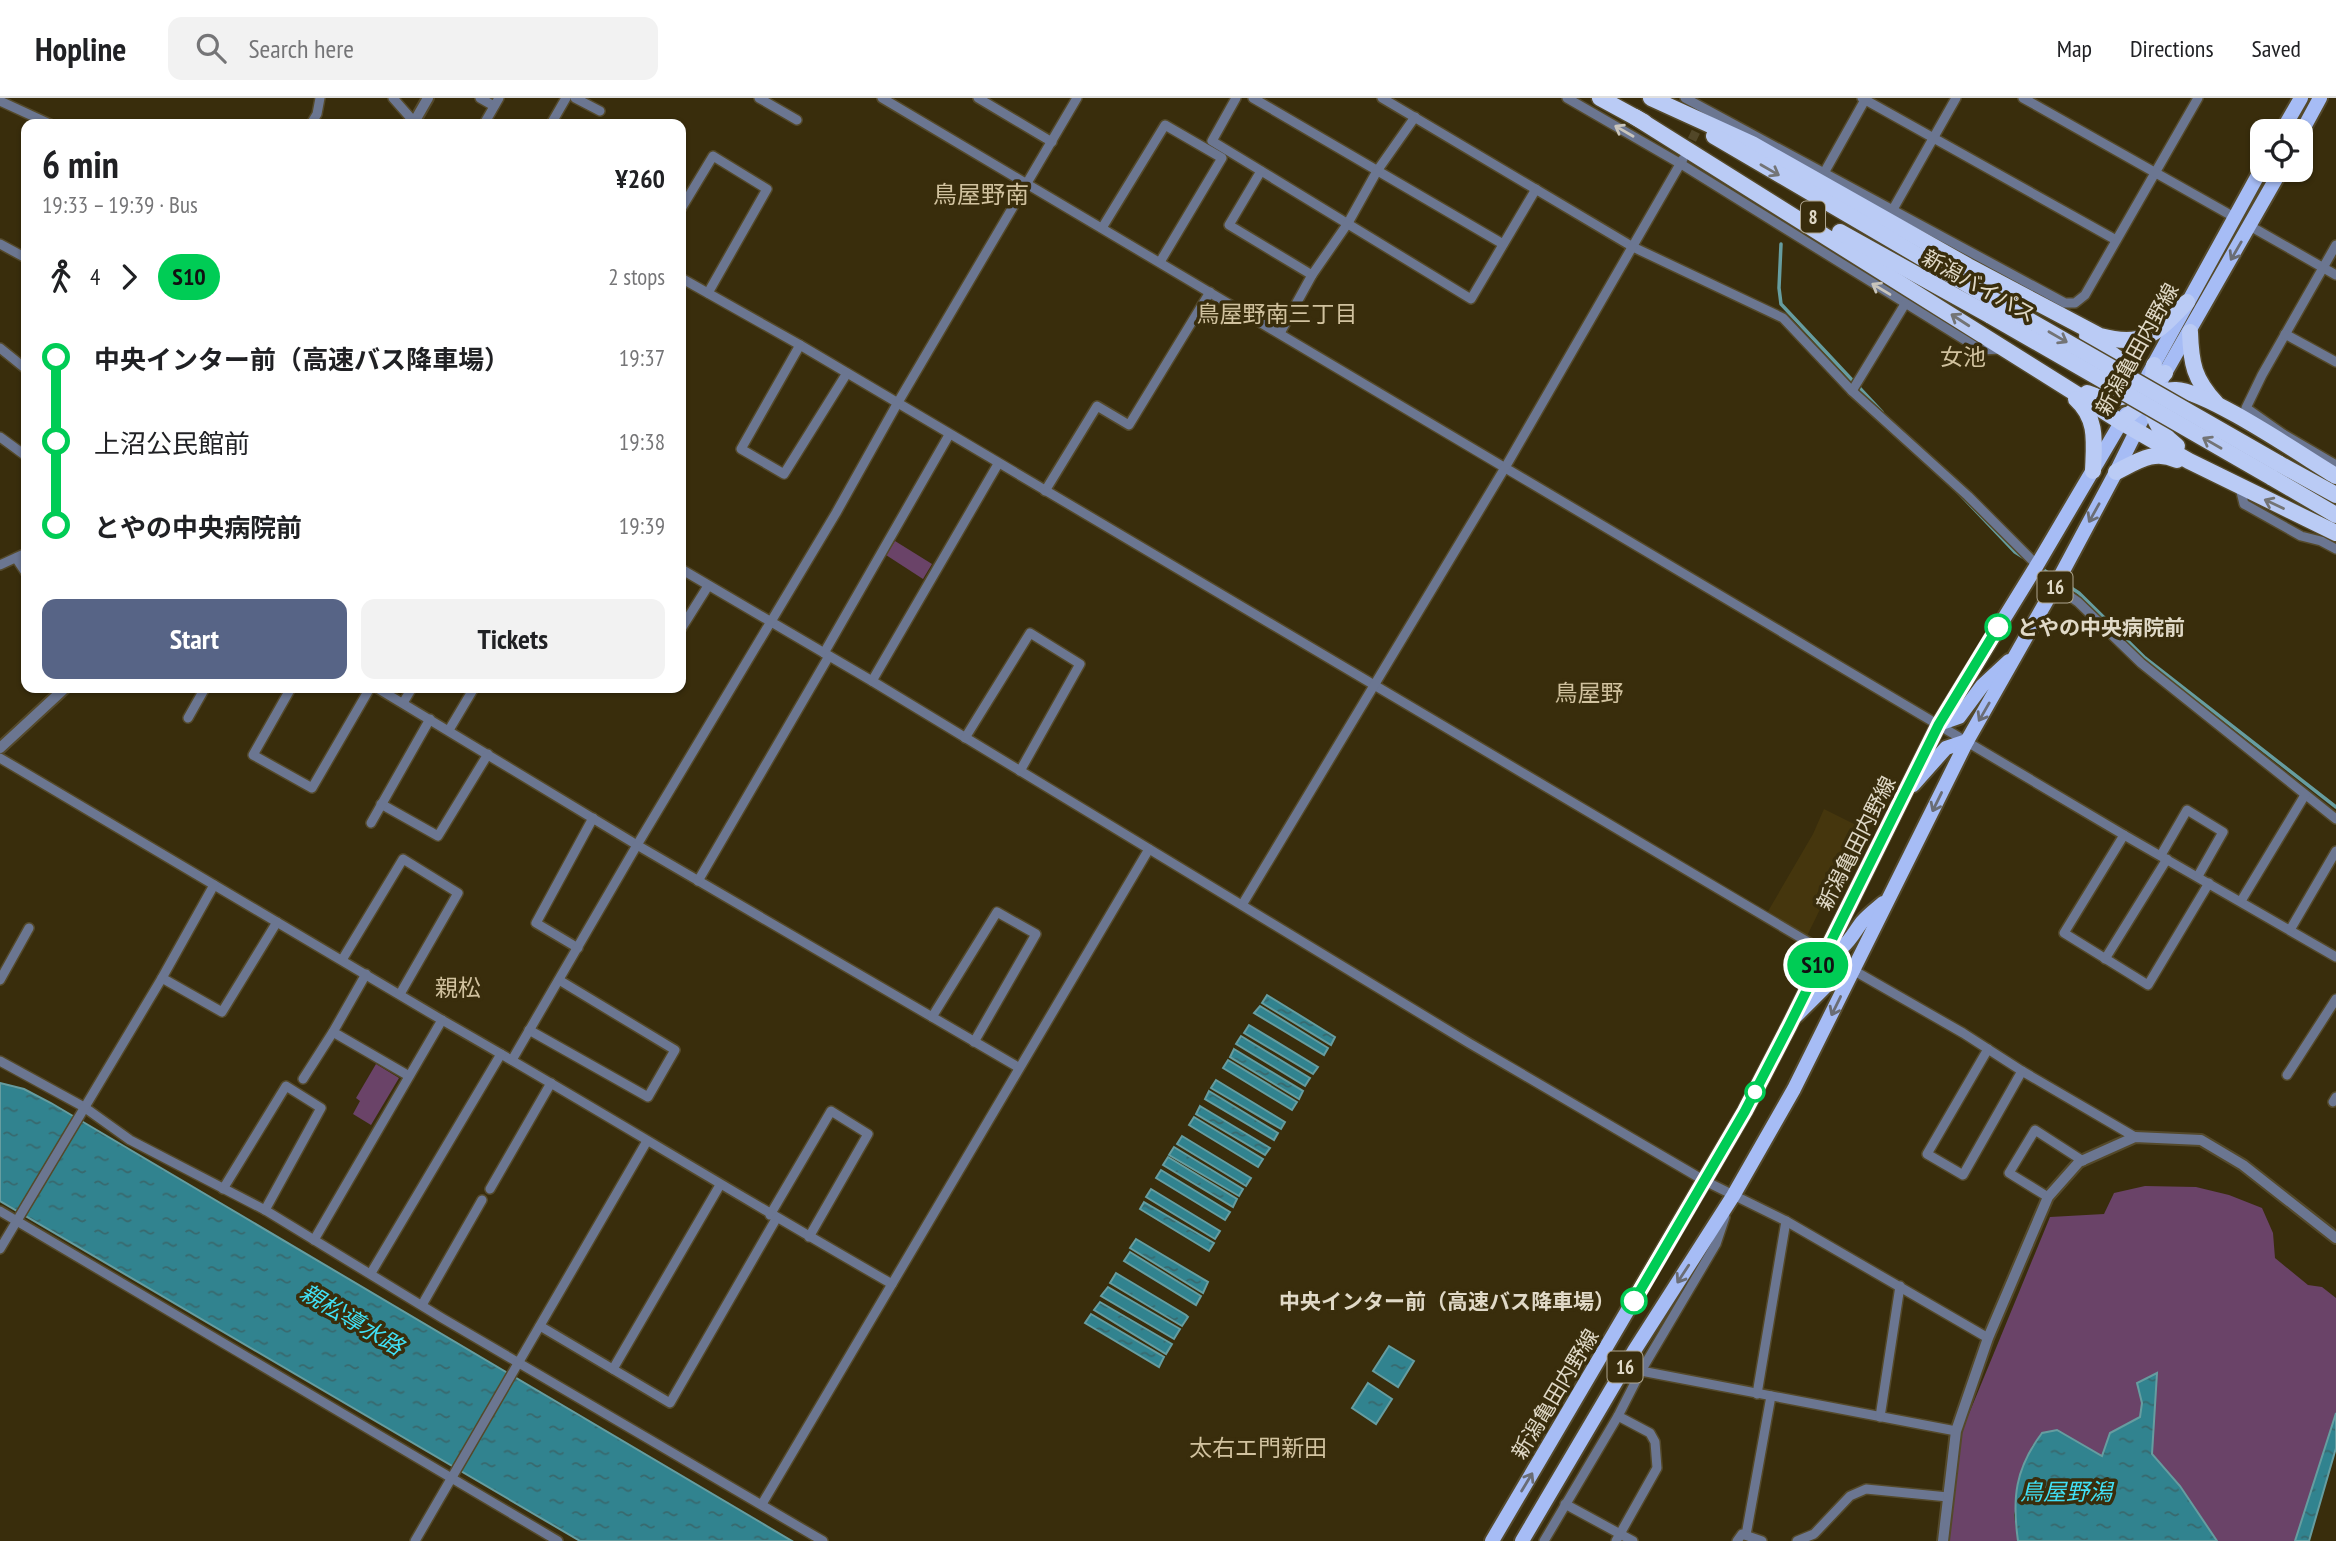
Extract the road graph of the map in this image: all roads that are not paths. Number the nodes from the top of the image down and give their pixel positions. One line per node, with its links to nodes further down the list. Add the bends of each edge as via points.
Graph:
1 (320, 98): 32 (street)
2 (393, 98): 33 (street)
3 (428, 98): 34 (street)
4 (480, 98): 26 (street)
5 (566, 98): 36 (street)
6 (575, 98): 27 (street)
7 (759, 98): 39 (street)
8 (978, 98): 41 (street)
9 (1076, 98): 41 (street)
10 (1236, 98): 43 (street, via 1212,141)
11 (1253, 98): 44 (street)
12 (1382, 98): 29 (street)
13 (1567, 98): 42 (street, one-way to 13)
14 (1600, 98): 30 (highway, 新潟バイパス / 8)
15 (1650, 98): 72 (highway, 新潟バイパス / 8, one-way to 72); 73 (highway, via 1752,144)
16 (1685, 98): 28 (street)
17 (1714, 98): 28 (street)
18 (1956, 98): 40 (street)
19 (2023, 98): 46 (street)
20 (2301, 98): 37 (main road)
21 (2320, 98): 38 (main road)
22 (886, 99): 49 (street)
23 (1864, 99): 40 (street); 45 (street)
24 (2194, 99): 46 (street)
25 (0, 101): 31 (street)
26 (496, 102): 35 (street)
27 (600, 111)
28 (1706, 112): 45 (street)
29 (1415, 117): 44 (street); 50 (street)
30 (1635, 117): 72 (highway, 新潟バイパス / 8); 79 (highway, one-way to 30)
31 (39, 119)
32 (314, 119)
33 (410, 119)
34 (417, 119)
35 (487, 119)
36 (554, 119)
37 (2289, 119)
38 (2308, 119)
39 (797, 120)
40 (1933, 138): 52 (street); 57 (street)
41 (1052, 142): 49 (street)
42 (1682, 161): 61 (street); 71 (street, one-way to 42)
43 (1261, 171): 54 (street); 65 (street, via 1229,225)
44 (1377, 171): 54 (street); 59 (street)
45 (1824, 173): 52 (street)
46 (2154, 173): 53 (street); 57 (street)
47 (2254, 182): 53 (main road, 新潟亀田内野線)
48 (2274, 182): 55 (main road, 新潟亀田内野線)
49 (1027, 184): 56 (street); 86 (street)
50 (1536, 189): 59 (street); 61 (street)
51 (686, 201): 69 (street, via 713,156 767,189)
52 (1892, 211): 57 (street, via 2065,303 2075,303 2085,295)
53 (2234, 217): 70 (main road, 新潟亀田内野線)
54 (1348, 223): 59 (street, via 1471,299); 65 (street)
55 (2250, 226): 64 (street); 74 (main road, 新潟亀田内野線, one-way to 74)
56 (1102, 228): 63 (street); 63 (street, via 1165,125 1222,158)
57 (2116, 240)
58 (0, 244): 62 (street)
59 (1503, 244)
60 (2336, 245): 64 (street)
61 (1633, 247): 85 (street, via 1783,318); 95 (street)
62 (21, 254)
63 (1160, 262): 68 (street)
64 (2323, 268): 66 (street); 76 (street)
65 (1312, 275): 75 (street)
66 (2336, 275)
67 (686, 281): 69 (street)
68 (1210, 292): 75 (street); 101 (street, via 1129,425 1097,405)
69 (708, 293): 77 (street)
70 (2187, 302): 73 (highway, via 2158,330 2134,341 2100,336); 84 (main road, 新潟亀田内野線)
71 (1905, 304): 79 (street, via 1981,350); 85 (street)
72 (1995, 310): 96 (highway, 新潟バイパス / 8, bridge)
73 (2066, 320): 84 (highway)
74 (2190, 332): 84 (main road, 新潟亀田内野線); 87 (highway, via 2195,374)
75 (1280, 333): 95 (street)
76 (2285, 334): 80 (street); 94 (street, via 2246,408)
77 (800, 345): 82 (street); 82 (street, via 741,449 784,474)
78 (0, 348): 81 (street)
79 (2006, 349): 83 (highway)
80 (2336, 362)
81 (21, 365)
82 (847, 373): 86 (street)
83 (2055, 380): 84 (highway, via 2102,399); 88 (highway); 97 (highway, via 2083,405 2092,420)
84 (2150, 386): 87 (highway, via 2192,394); 88 (highway); 89 (highway); 100 (highway, via 2155,425 2174,444)
85 (1852, 391): 109 (street)
86 (897, 404): 90 (street); 115 (street)
87 (2220, 407): 99 (highway)
88 (2122, 422): 89 (highway); 97 (main road, 新潟亀田内野線 / 16)
89 (2137, 431): 98 (main road, 新潟亀田内野線 / 16); 100 (highway)
90 (949, 435): 93 (street); 116 (street)
91 (0, 437): 92 (street)
92 (21, 452)
93 (998, 464): 101 (street); 118 (street)
94 (2336, 465)
95 (1506, 467): 119 (street); 130 (street)
96 (2274, 470): 102 (highway, 新潟バイパス / 8); 103 (highway, 新潟バイパス / 8)
97 (2094, 471): 109 (main road, 新潟亀田内野線 / 16)
98 (2116, 472): 100 (highway, via 2148,456 2164,454); 113 (main road, 新潟亀田内野線 / 16, one-way to 113)
99 (2336, 476)
100 (2241, 488): 104 (highway, one-way to 100); 105 (street, via 2244,504 2301,536)
101 (1045, 491): 119 (street)
102 (2336, 495)
103 (2336, 515)
104 (2336, 533)
105 (2336, 549)
106 (21, 556): 107 (street)
107 (16, 558): 108 (street); 110 (street)
108 (0, 565)
109 (2037, 565): 130 (main road, 新潟亀田内野線 / 16)
110 (21, 566)
111 (686, 572): 112 (street)
112 (708, 586): 114 (street); 115 (street)
113 (2055, 586): 117 (main road, 新潟亀田内野線 / 16); 139 (street, via 2141,663)
114 (686, 621)
115 (770, 623): 116 (street); 145 (street)
116 (826, 654): 118 (street); 150 (street)
117 (2017, 654): 130 (main road, via 1989,678 1959,717); 133 (main road, 新潟亀田内野線 / 16, one-way to 133)
118 (872, 681): 132 (street)
119 (1374, 686): 155 (street); 160 (street)
120 (60, 693): 134 (street)
121 (202, 693): 128 (street)
122 (288, 693): 123 (street, via 253,755 312,788)
123 (367, 693)
124 (386, 693): 127 (street)
125 (409, 693): 127 (street)
126 (471, 693): 131 (street)
127 (403, 703): 129 (street)
128 (188, 718)
129 (430, 719): 131 (street); 140 (street)
130 (1939, 724): 133 (street); 138 (main road, 新潟亀田内野線 / 16)
131 (449, 730): 135 (street)
132 (965, 738): 137 (street); 137 (street, via 1030,633 1080,664)
133 (1967, 741): 138 (main road, via 1946,748); 144 (street); 153 (main road, 新潟亀田内野線 / 16, one-way to 153)
134 (0, 748)
135 (488, 754): 140 (street, via 438,836); 141 (street)
136 (0, 758): 152 (street)
137 (1020, 771): 146 (street)
138 (1904, 793): 160 (main road, 新潟亀田内野線 / 16)
139 (2305, 795): 142 (street); 154 (street)
140 (381, 804): 143 (street)
141 (593, 818): 145 (street); 159 (street, via 536,923)
142 (2336, 819)
143 (371, 823)
144 (2124, 835): 148 (street); 162 (street, via 2064,933)
145 (637, 845): 150 (street); 159 (street)
146 (1149, 849): 155 (street); 181 (street)
147 (2336, 851): 158 (street)
148 (2164, 857): 149 (street); 149 (street, via 2188,810 2223,832); 162 (street)
149 (2198, 876): 151 (street)
150 (698, 881): 171 (street)
151 (2209, 883): 154 (street); 162 (street, via 2148,985)
152 (214, 885): 156 (street); 166 (street)
153 (1889, 898): 160 (main road, via 1844,946); 164 (main road, 新潟亀田内野線 / 16)
154 (2241, 901): 158 (street)
155 (1242, 905): 191 (street)
156 (277, 922): 163 (street); 166 (street, via 222,1012)
157 (29, 928): 167 (street)
158 (2290, 930): 161 (street)
159 (578, 948): 168 (street)
160 (1825, 952): 172 (main road, 新潟亀田内野線 / 16)
161 (2336, 956)
162 (2105, 959)
163 (342, 960): 165 (street); 169 (street, via 403,859 458,893)
164 (1853, 970): 172 (main road, via 1833,979); 177 (street); 195 (main road, 新潟亀田内野線 / 16, one-way to 195, via 1794,1089)
165 (366, 974): 169 (street); 175 (street)
166 (162, 978): 187 (street)
167 (0, 980)
168 (559, 980): 174 (street); 174 (street, via 675,1050 648,1097)
169 (400, 994): 173 (street)
170 (2336, 999): 183 (street)
171 (932, 1017): 176 (street); 176 (street, via 997,912 1036,934)
172 (1793, 1019): 191 (main road, 新潟亀田内野線 / 16)
173 (442, 1020): 178 (street); 184 (street)
174 (530, 1030): 179 (street)
175 (334, 1032): 184 (street); 185 (street)
176 (974, 1042): 181 (street)
177 (1988, 1049): 182 (street); 182 (street, via 1927,1154 1963,1175)
178 (501, 1054): 179 (street); 207 (street)
179 (512, 1060): 186 (street)
180 (0, 1061): 187 (street)
181 (1018, 1067): 208 (street)
182 (2022, 1071): 188 (street)
183 (2287, 1075)
184 (409, 1076): 205 (street)
185 (303, 1079)
186 (551, 1083): 189 (street); 194 (street)
187 (81, 1111): 193 (street); 200 (street)
188 (2135, 1136): 190 (street); 204 (street, via 2201,1140 2243,1165)
189 (646, 1141): 192 (street); 211 (street)
190 (2083, 1161): 196 (street); 196 (street, via 2035,1130 2009,1172)
191 (1704, 1181): 195 (street); 230 (main road, 新潟亀田内野線 / 16, one-way to 191)
192 (719, 1185): 201 (street); 214 (street)
193 (223, 1189): 198 (street); 198 (street, via 286,1086 321,1108)
194 (490, 1189)
195 (1733, 1196): 202 (street); 215 (street, via 1716,1244); 231 (main road, 新潟亀田内野線 / 16, one-way to 231, via 1634,1351)
196 (2048, 1197): 212 (street)
197 (482, 1200): 210 (street)
198 (265, 1210): 205 (street)
199 (0, 1211): 200 (street)
200 (19, 1217): 206 (street); 221 (street)
201 (773, 1217): 203 (street); 203 (street, via 831,1111 868,1134); 214 (street, via 670,1403)
202 (1786, 1221): 209 (street); 216 (street)
203 (809, 1237): 208 (street)
204 (2336, 1238)
205 (314, 1240): 207 (street)
206 (0, 1249)
207 (371, 1273): 210 (street)
208 (892, 1284): 223 (street)
209 (1900, 1286): 212 (street); 219 (street)
210 (422, 1305): 213 (street)
211 (540, 1326): 213 (street); 214 (street)
212 (1988, 1338): 220 (street)
213 (517, 1367): 221 (street); 223 (street)
214 (612, 1369)
215 (1641, 1371): 216 (street); 218 (street)
216 (1757, 1394): 217 (street)
217 (1771, 1396): 219 (street); 225 (street)
218 (1618, 1416): 224 (street); 226 (street, via 1650,1433 1657,1468)
219 (1880, 1417): 220 (street)
220 (1956, 1431): 222 (street)
221 (454, 1475): 227 (street); 228 (street)
222 (1948, 1497): 236 (street, via 1866,1489 1850,1496 1814,1534); 237 (street)
223 (762, 1504): 229 (street)
224 (1565, 1504): 226 (street); 232 (street)
225 (1746, 1535): 234 (street); 235 (street)
226 (1618, 1538): 233 (street)
227 (415, 1541)
228 (558, 1541)
229 (823, 1541)
230 (1492, 1541)
231 (1522, 1541)
232 (1544, 1541)
233 (1633, 1541)
234 (1737, 1541)
235 (1762, 1541)
236 (1797, 1541)
237 (1943, 1541)

